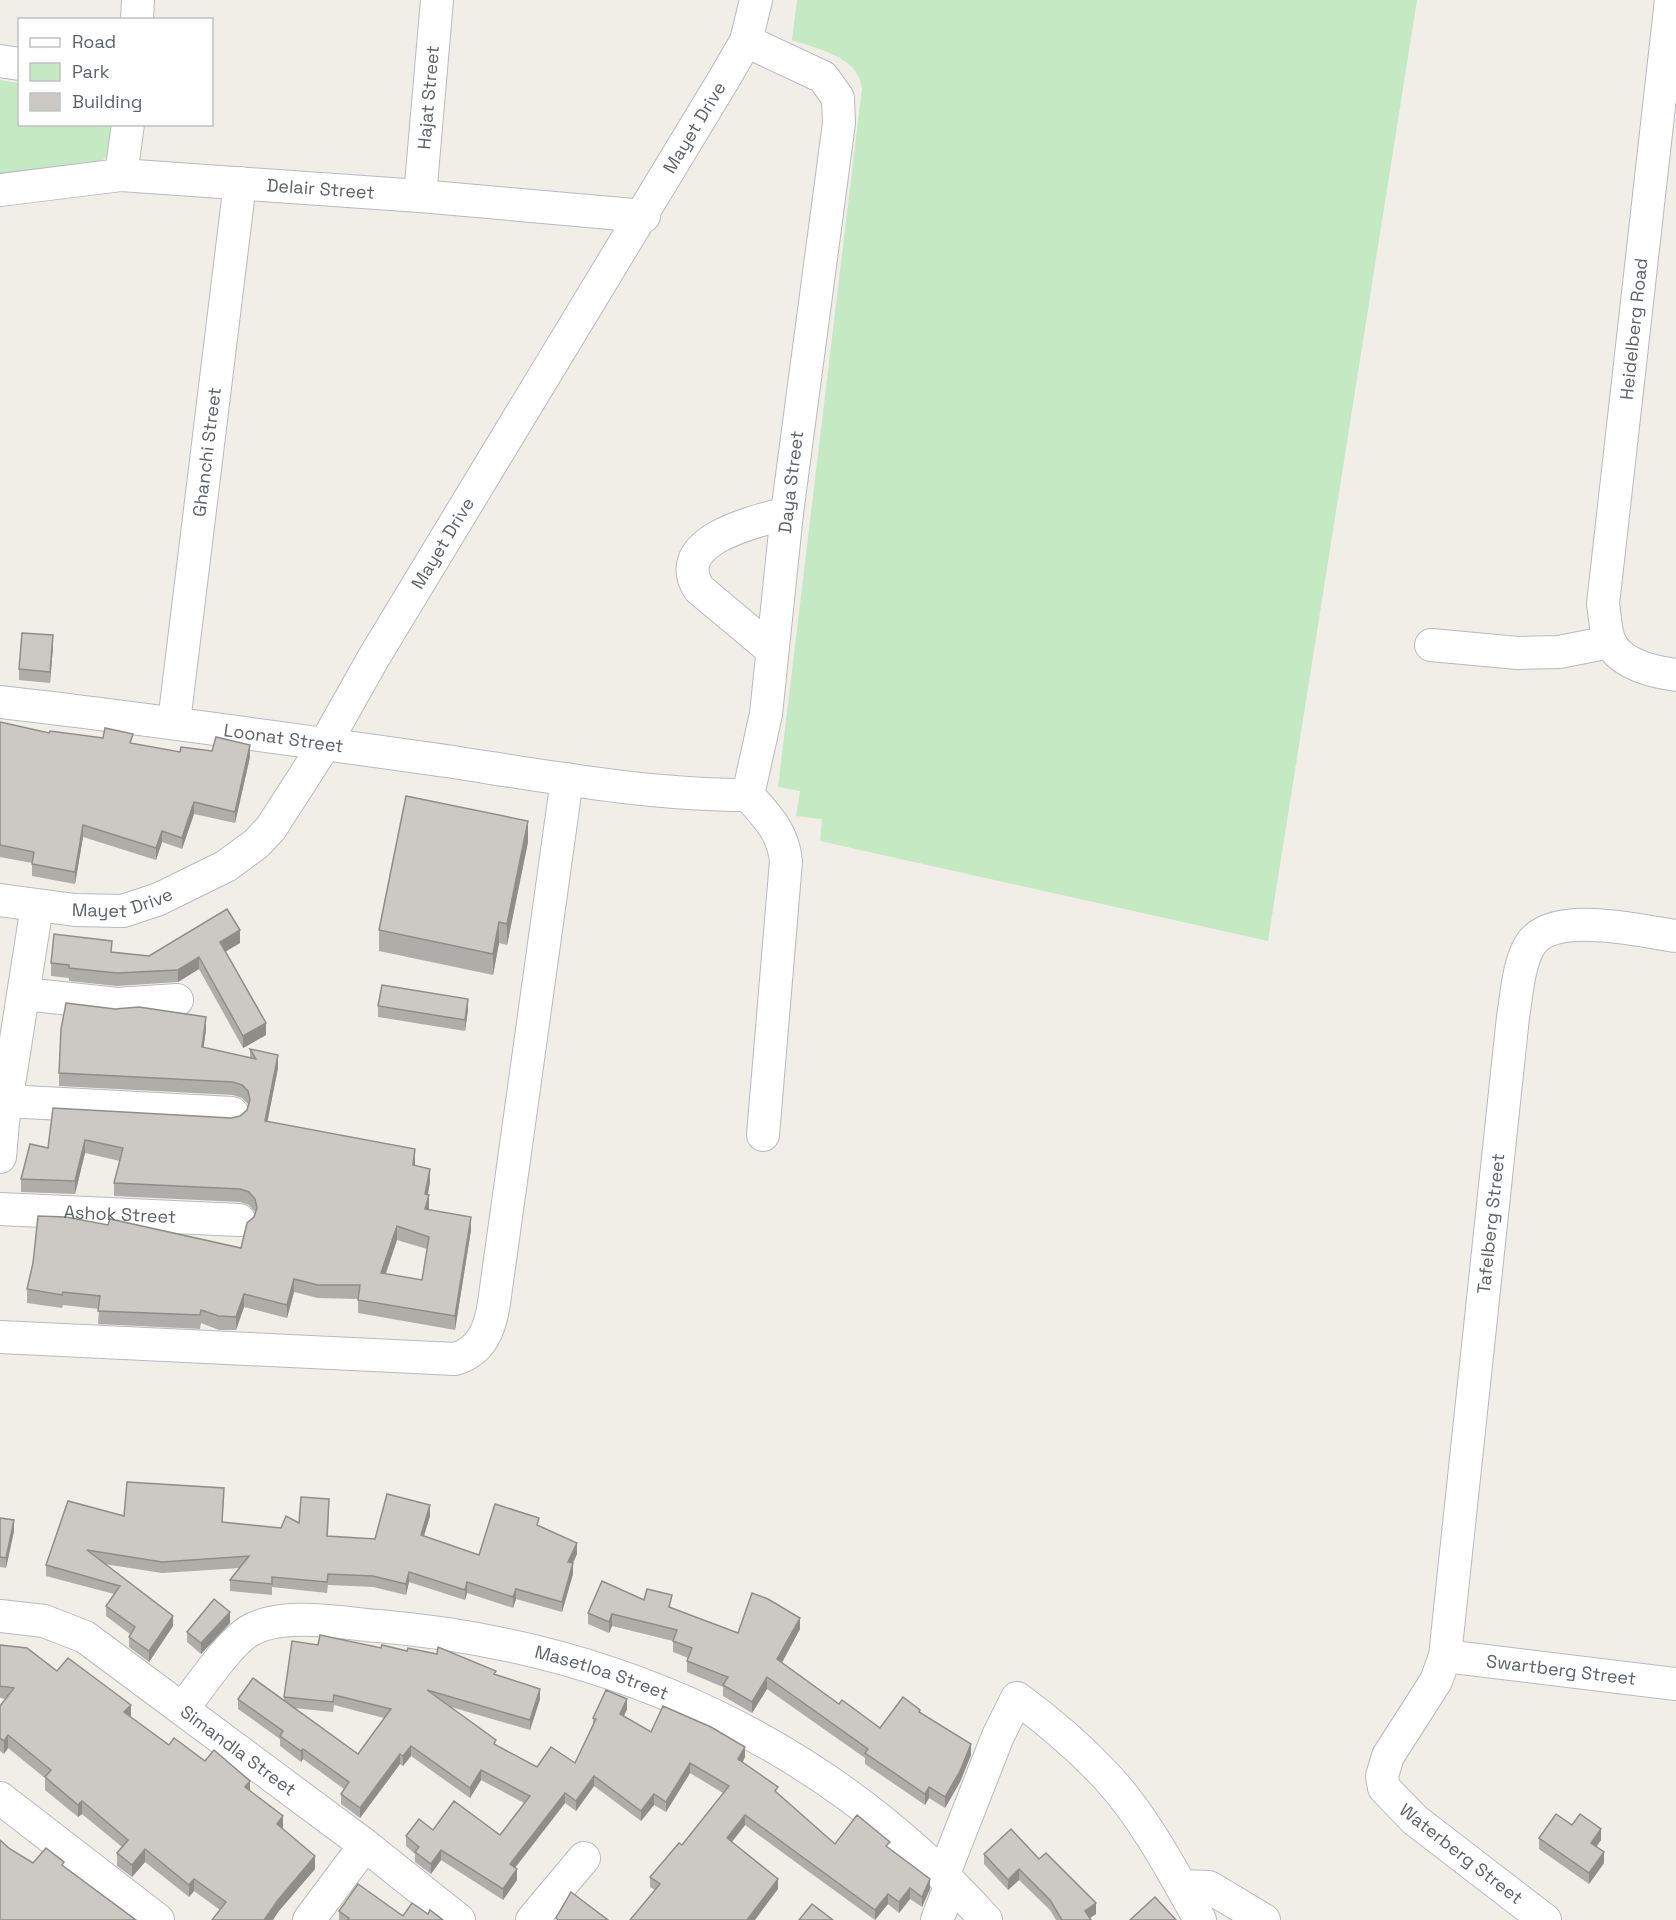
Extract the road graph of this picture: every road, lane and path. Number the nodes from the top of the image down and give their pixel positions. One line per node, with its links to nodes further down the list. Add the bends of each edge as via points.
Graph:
1 (138, 0): 5 (street)
2 (437, 0): 13 (street, Hajat Street)
3 (756, 0): 6 (street, Mayet Drive)
4 (1671, 0): 17 (street, Heidelberg Road, via 1603,604)
5 (137, 18)
6 (746, 41): 14 (street, Mayet Drive); 15 (street, Daya Street, via 823,77 838,98 839,123)
7 (0, 61): 8 (street)
8 (18, 64)
9 (128, 126): 10 (street)
10 (121, 175): 11 (street, Delair Street); 12 (street, Delair Street)
11 (240, 183): 13 (street, Delair Street); 21 (street, Ghanchi Street)
12 (0, 190)
13 (420, 196): 14 (street, Delair Street)
14 (644, 216): 22 (street, Mayet Drive, via 374,657)
15 (787, 513): 18 (street, Daya Street); 18 (street, via 714,538 695,562 694,576 699,589)
16 (1431, 645): 17 (street, via 1518,653)
17 (1615, 648): 19 (street, via 1656,672)
18 (772, 650): 24 (street, Daya Street, via 766,714)
19 (1676, 675)
20 (0, 702): 21 (street, Loonat Street)
21 (174, 722): 22 (street, Loonat Street)
22 (325, 744): 23 (street, Loonat Street); 26 (street, Mayet Drive, via 271,828 226,866 159,899 123,911)
23 (567, 779): 24 (street, via 712,795); 36 (street, via 491,1324 476,1348 455,1359)
24 (748, 795): 32 (street, via 778,830 785,845 786,861)
25 (0, 900): 26 (street, Mayet Drive)
26 (37, 906): 28 (street)
27 (1676, 936): 38 (street, Tafelberg Street, via 1582,924 1555,927 1536,936 1526,952 1513,1017)
28 (24, 994): 29 (street, via 117,1004); 31 (street)
29 (177, 1000)
30 (232, 1113): 31 (street)
31 (3, 1115): 33 (street)
32 (764, 1135)
33 (0, 1157)
34 (0, 1209): 35 (street, Ashok Street)
35 (239, 1220)
36 (0, 1337)
37 (0, 1616): 40 (street, Simandla Street, via 44,1621 85,1637)
38 (1445, 1656): 39 (street, Swartberg Street); 54 (street, Waterberg Street, via 1436,1681 1388,1756 1382,1776 1384,1788 1415,1820)
39 (1676, 1684)
40 (183, 1708): 42 (street, Simandla Street); 44 (street, Masetloa Street, via 236,1642 250,1631 286,1620 433,1630 498,1641 579,1662 709,1711 814,1772 876,1816)
41 (0, 1798): 46 (street)
42 (365, 1845): 47 (street); 48 (street, Simandla Street)
43 (584, 1858): 49 (street)
44 (947, 1880): 45 (street, via 998,1736 1017,1698 1046,1719 1108,1778 1132,1808); 50 (street); 51 (street, Masetloa Street)
45 (1181, 1886): 52 (street); 53 (street, via 1209,1887)
46 (158, 1920)
47 (309, 1920)
48 (459, 1920)
49 (532, 1920)
50 (937, 1920)
51 (986, 1920)
52 (1200, 1920)
53 (1264, 1920)
54 (1545, 1920)

